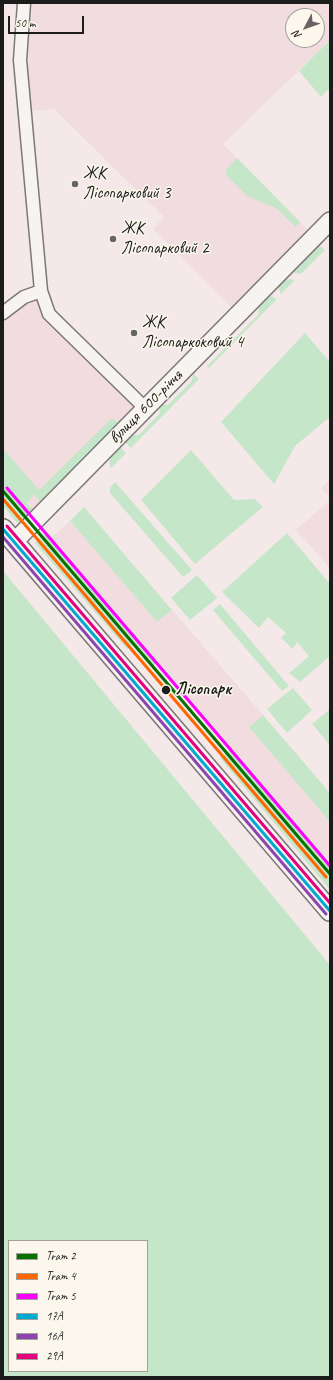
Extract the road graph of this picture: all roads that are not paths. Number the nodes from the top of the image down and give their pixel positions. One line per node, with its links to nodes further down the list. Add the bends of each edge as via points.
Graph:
1 (24, 3): 3 (street, via 20,60)
2 (330, 221): 5 (main road, вулиця 600-річчя)
3 (41, 291): 4 (street, via 24,297); 5 (street, via 49,314)
4 (3, 313)
5 (145, 408): 6 (main road, вулиця 600-річчя)
6 (8, 536): 7 (main road)
7 (330, 911)

